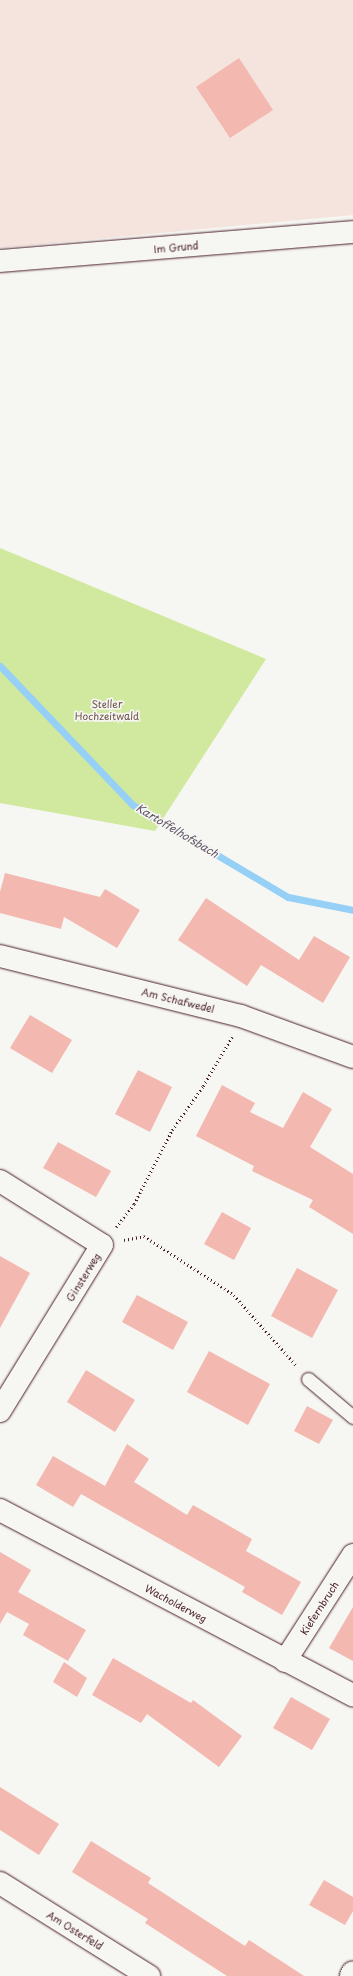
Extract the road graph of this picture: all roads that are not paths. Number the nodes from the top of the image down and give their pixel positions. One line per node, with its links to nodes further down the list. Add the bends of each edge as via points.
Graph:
1 (353, 232): 2 (street, Im Grund)
2 (0, 261)
3 (0, 956): 4 (street, Am Schafwedel, via 241,1016)
4 (353, 1057)
5 (0, 1181): 7 (street, Ginsterweg, via 102,1245)
6 (308, 1379): 8 (lane)
7 (0, 1411)
8 (353, 1417)
9 (0, 1510): 11 (street, Wacholderweg)
10 (353, 1555): 11 (street, Kiefernbruch)
11 (285, 1661): 12 (street, Wacholderweg)
12 (353, 1695)
13 (0, 1883): 15 (street, Am Osterfeld)
14 (353, 1972): 16 (street)
15 (149, 1976)
16 (351, 1976)

